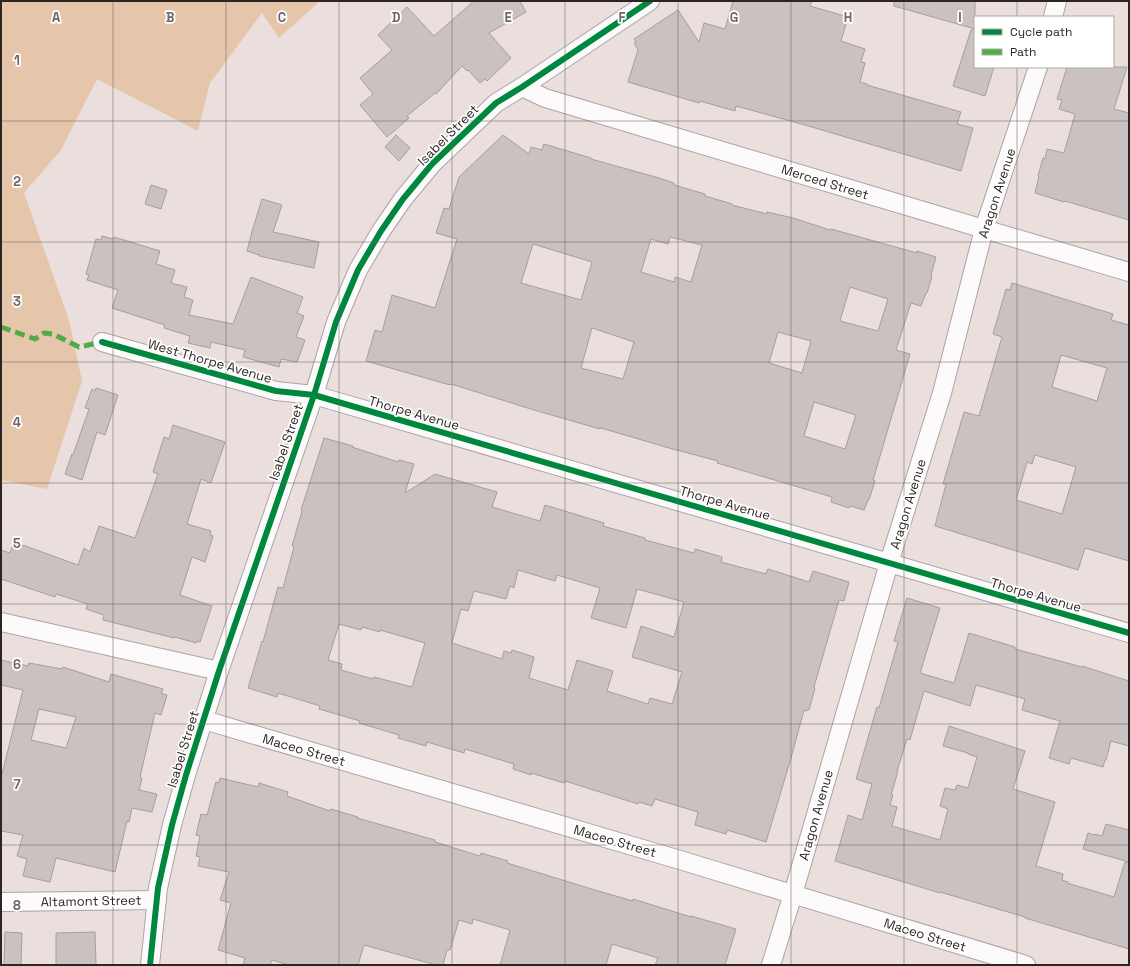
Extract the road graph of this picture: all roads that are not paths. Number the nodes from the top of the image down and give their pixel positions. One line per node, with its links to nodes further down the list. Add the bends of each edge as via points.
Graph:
1 (650, 1): 5 (street, Isabel Street)
2 (1057, 1): 3 (street)
3 (1053, 16)
4 (1038, 68): 6 (street, Aragon Avenue)
5 (522, 87): 6 (street, Merced Street, via 545,98); 9 (street, Isabel Street, via 496,103 432,164 380,231 358,270 336,322)
6 (984, 229): 7 (street, Merced Street); 10 (street, Aragon Avenue, via 942,393)
7 (1129, 272)
8 (102, 342): 9 (street, West Thorpe Avenue, via 276,391)
9 (314, 395): 10 (street, Thorpe Avenue); 13 (street, Isabel Street)
10 (889, 563): 12 (street, Thorpe Avenue); 15 (street, Aragon Avenue)
11 (1, 622): 13 (street)
12 (1129, 634)
13 (219, 671): 14 (street, Isabel Street)
14 (204, 720): 15 (street, Maceo Street); 16 (street, Isabel Street, via 172,825)
15 (793, 894): 19 (street, Aragon Avenue); 20 (street, Maceo Street)
16 (157, 900): 17 (street, Altamont Street); 18 (street, Isabel Street)
17 (1, 902)
18 (150, 965)
19 (771, 965)
20 (1026, 965)

